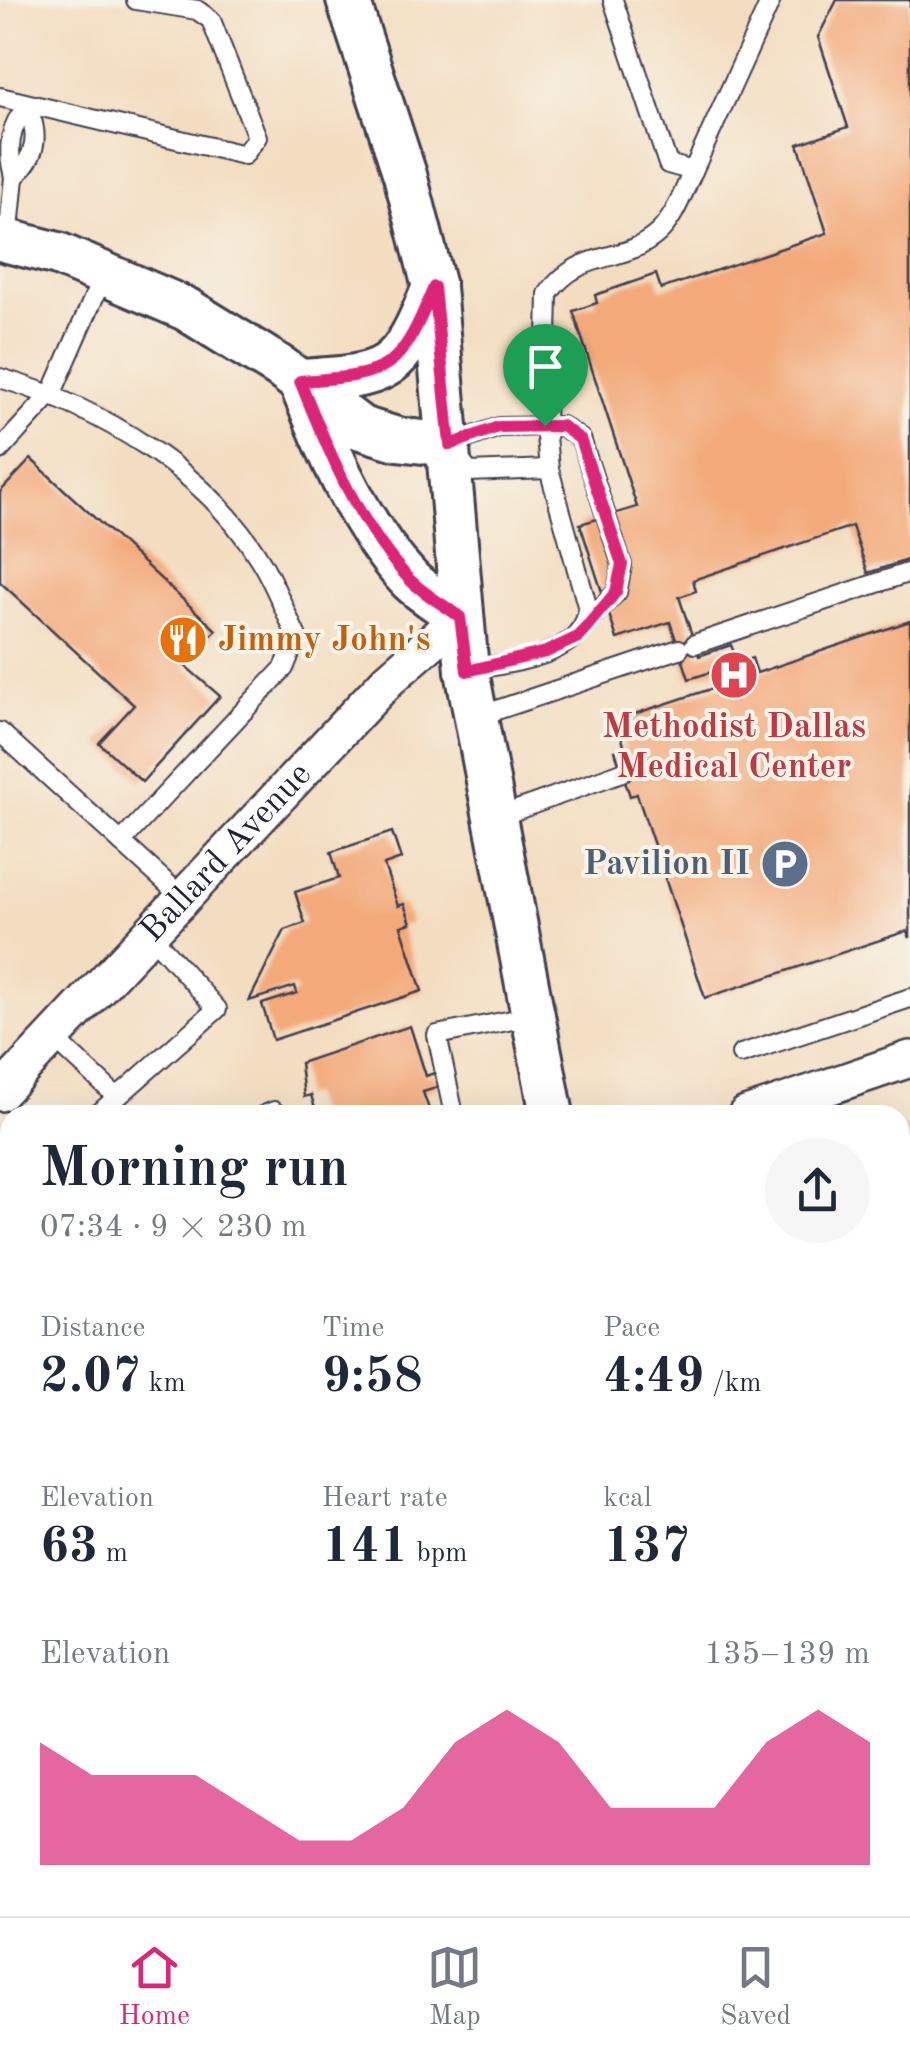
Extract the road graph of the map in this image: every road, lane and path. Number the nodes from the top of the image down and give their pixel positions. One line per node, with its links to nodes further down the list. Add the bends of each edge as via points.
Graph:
1 (136, 0): 6 (lane, via 198,10 211,20 257,137 254,147 244,155)
2 (348, 0): 10 (street)
3 (612, 0): 7 (lane, via 668,164)
4 (771, 0): 7 (lane)
5 (0, 97): 6 (lane)
6 (27, 104): 8 (lane, via 13,121 8,158 14,177)
7 (693, 171): 14 (lane, via 657,234 574,265 548,294)
8 (4, 240): 9 (street)
9 (104, 274): 12 (street, via 186,309); 13 (lane)
10 (434, 287): 12 (street, via 416,331 394,361 366,377); 15 (street)
11 (0, 378): 13 (lane)
12 (300, 381): 15 (street, via 361,428); 19 (street, via 329,452 376,534 411,582)
13 (52, 394): 16 (lane); 26 (lane, via 128,435 206,494 260,559 297,637 284,668)
14 (545, 426): 15 (lane, via 498,427); 17 (lane); 20 (lane, via 562,426 580,439 622,564 616,592)
15 (450, 445): 17 (lane, via 470,472); 19 (street)
16 (0, 450)
17 (548, 469): 20 (lane, via 588,609)
18 (910, 572): 22 (lane)
19 (460, 617): 21 (street); 27 (street, Ballard Avenue, via 389,679)
20 (586, 623): 21 (lane, via 578,637 546,652)
21 (467, 671): 22 (street)
22 (476, 717): 25 (street)
23 (0, 732): 26 (lane)
24 (622, 772): 25 (lane)
25 (494, 818): 30 (street)
26 (121, 842): 27 (lane)
27 (183, 898): 28 (street, Ballard Avenue)
28 (150, 934): 31 (street, Ballard Avenue); 35 (lane, via 217,1008)
29 (910, 998): 32 (lane)
30 (532, 1016): 37 (lane, via 437,1035); 38 (street)
31 (53, 1037): 34 (street, Ballard Avenue); 35 (lane)
32 (740, 1054)
33 (910, 1060): 39 (street)
34 (0, 1094)
35 (117, 1097): 36 (lane)
36 (109, 1105)
37 (452, 1105)
38 (550, 1105)
39 (776, 1105)

